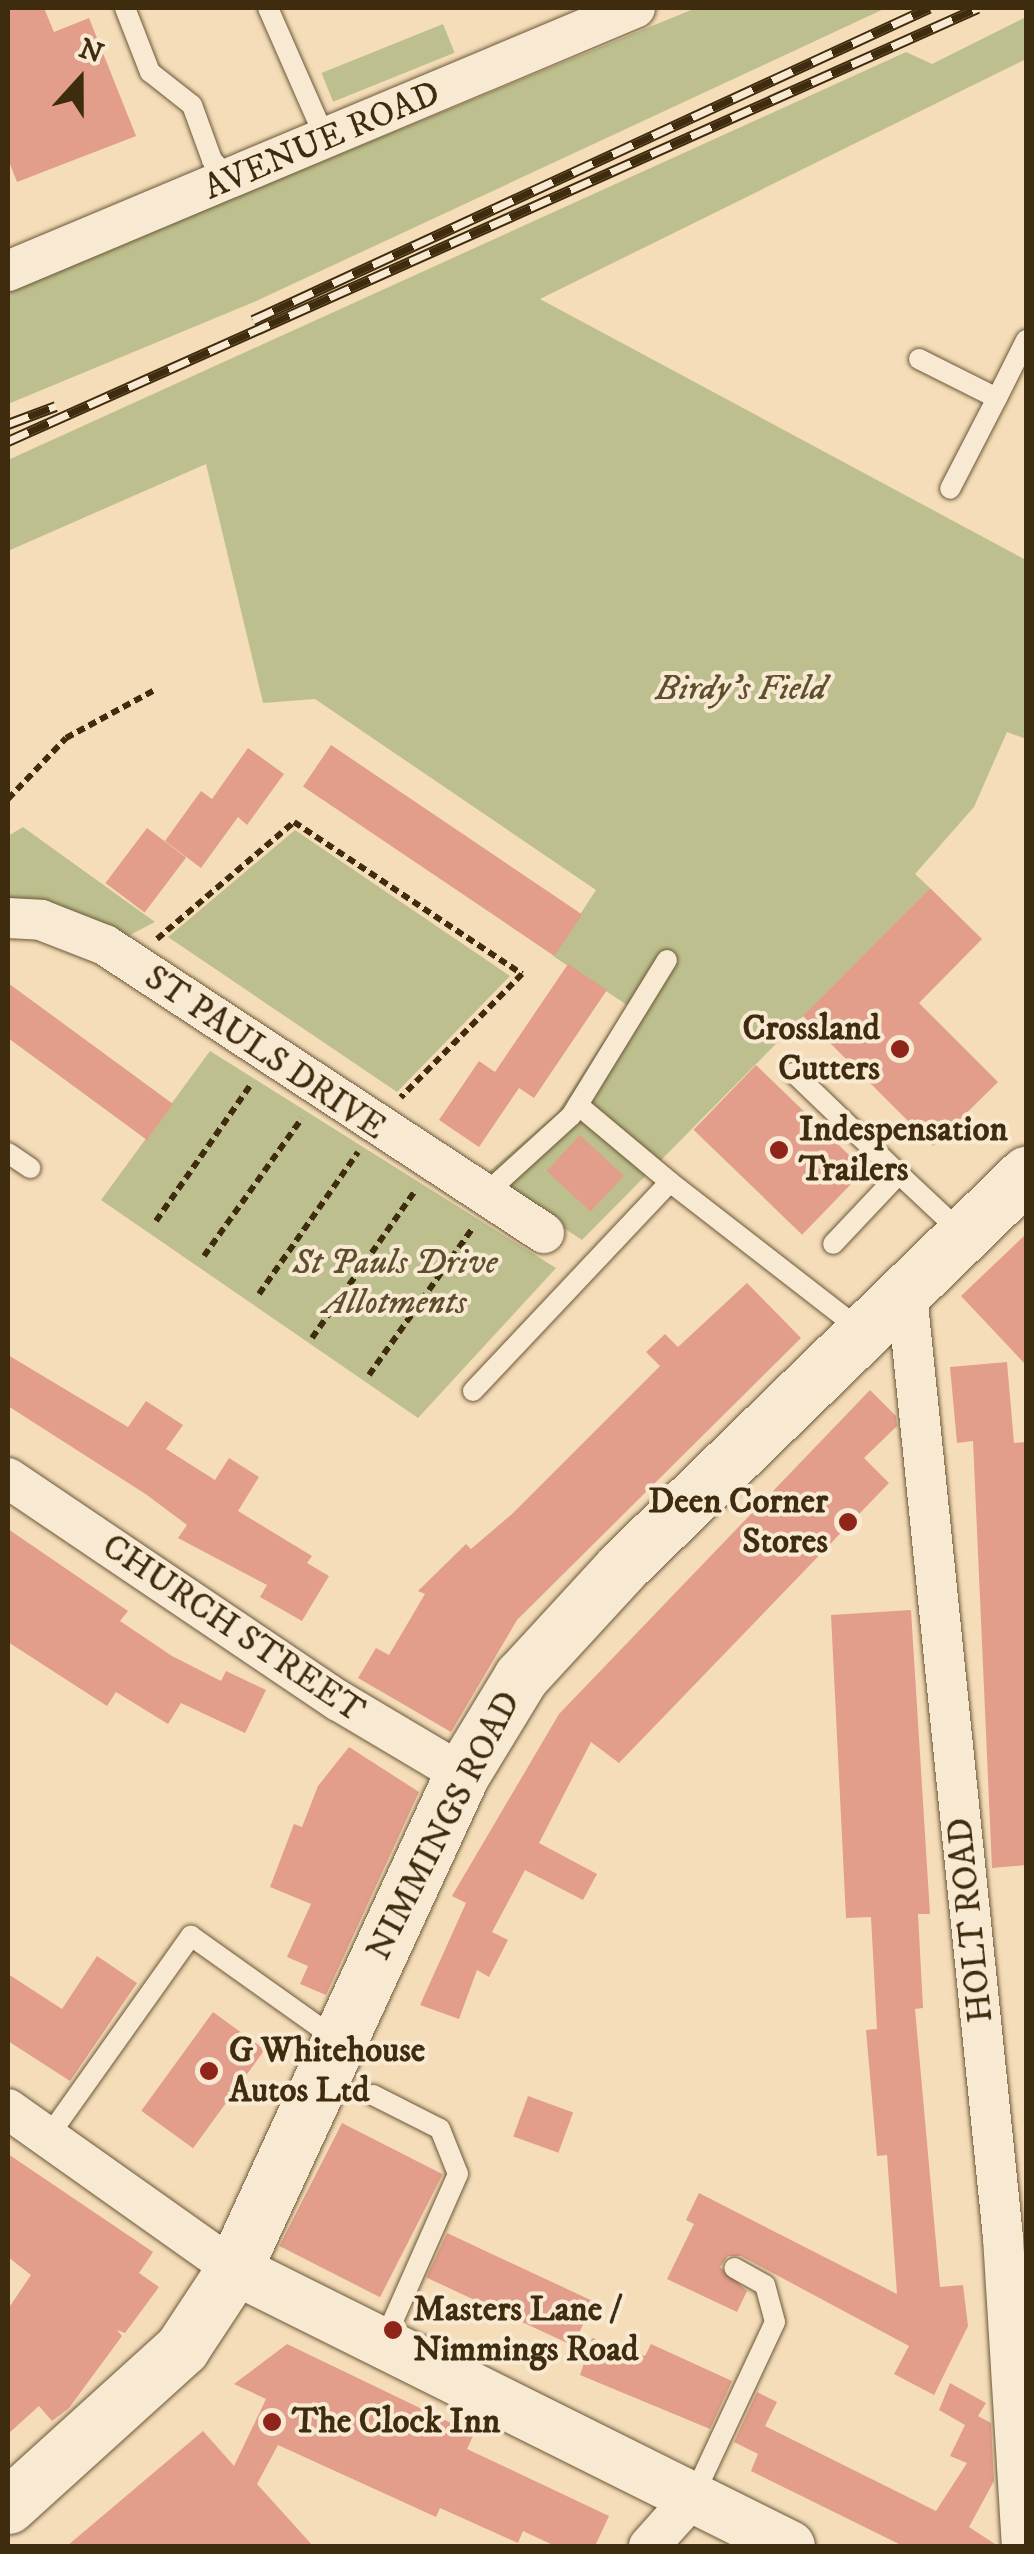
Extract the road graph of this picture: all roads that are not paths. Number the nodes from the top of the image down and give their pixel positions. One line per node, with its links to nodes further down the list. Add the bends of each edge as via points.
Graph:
1 (124, 8): 5 (lane, via 150,72 192,105 212,160)
2 (268, 8): 4 (lane)
3 (636, 8): 4 (street, AVENUE ROAD)
4 (326, 140): 5 (street, AVENUE ROAD)
5 (230, 180): 6 (street, AVENUE ROAD)
6 (8, 271)
7 (1026, 340): 9 (lane)
8 (919, 359): 9 (lane)
9 (997, 398): 10 (lane)
10 (950, 489)
11 (8, 918): 20 (street, ST PAULS DRIVE, via 41,920 131,962)
12 (667, 960): 14 (lane)
13 (794, 1073): 17 (lane)
14 (578, 1105): 19 (lane); 20 (lane)
15 (8, 1153): 16 (lane)
16 (30, 1168)
17 (900, 1174): 22 (lane); 23 (lane)
18 (1026, 1174): 22 (main road, NIMMINGS ROAD)
19 (670, 1182): 25 (lane); 26 (lane)
20 (488, 1199): 21 (street, ST PAULS DRIVE)
21 (544, 1233)
22 (965, 1236): 24 (main road, NIMMINGS ROAD)
23 (833, 1244)
24 (907, 1294): 25 (main road, NIMMINGS ROAD); 40 (street, HOLT ROAD, via 1001,2218)
25 (865, 1334): 28 (main road, NIMMINGS ROAD, via 554,1636)
26 (473, 1391)
27 (8, 1478): 28 (street, CHURCH STREET, via 338,1701)
28 (462, 1774): 29 (main road, NIMMINGS ROAD)
29 (337, 2040): 32 (lane, via 191,1936); 34 (main road, NIMMINGS ROAD)
30 (373, 2096): 35 (lane, via 440,2129 458,2174)
31 (8, 2109): 32 (street)
32 (48, 2137): 34 (street)
33 (734, 2268): 37 (lane, via 765,2285 775,2322)
34 (234, 2269): 35 (street); 36 (main road, NIMMINGS ROAD, via 182,2348)
35 (383, 2343): 37 (street)
36 (10, 2498)
37 (692, 2498): 38 (street); 39 (street)
38 (650, 2546)
39 (790, 2546)
40 (1022, 2546)

